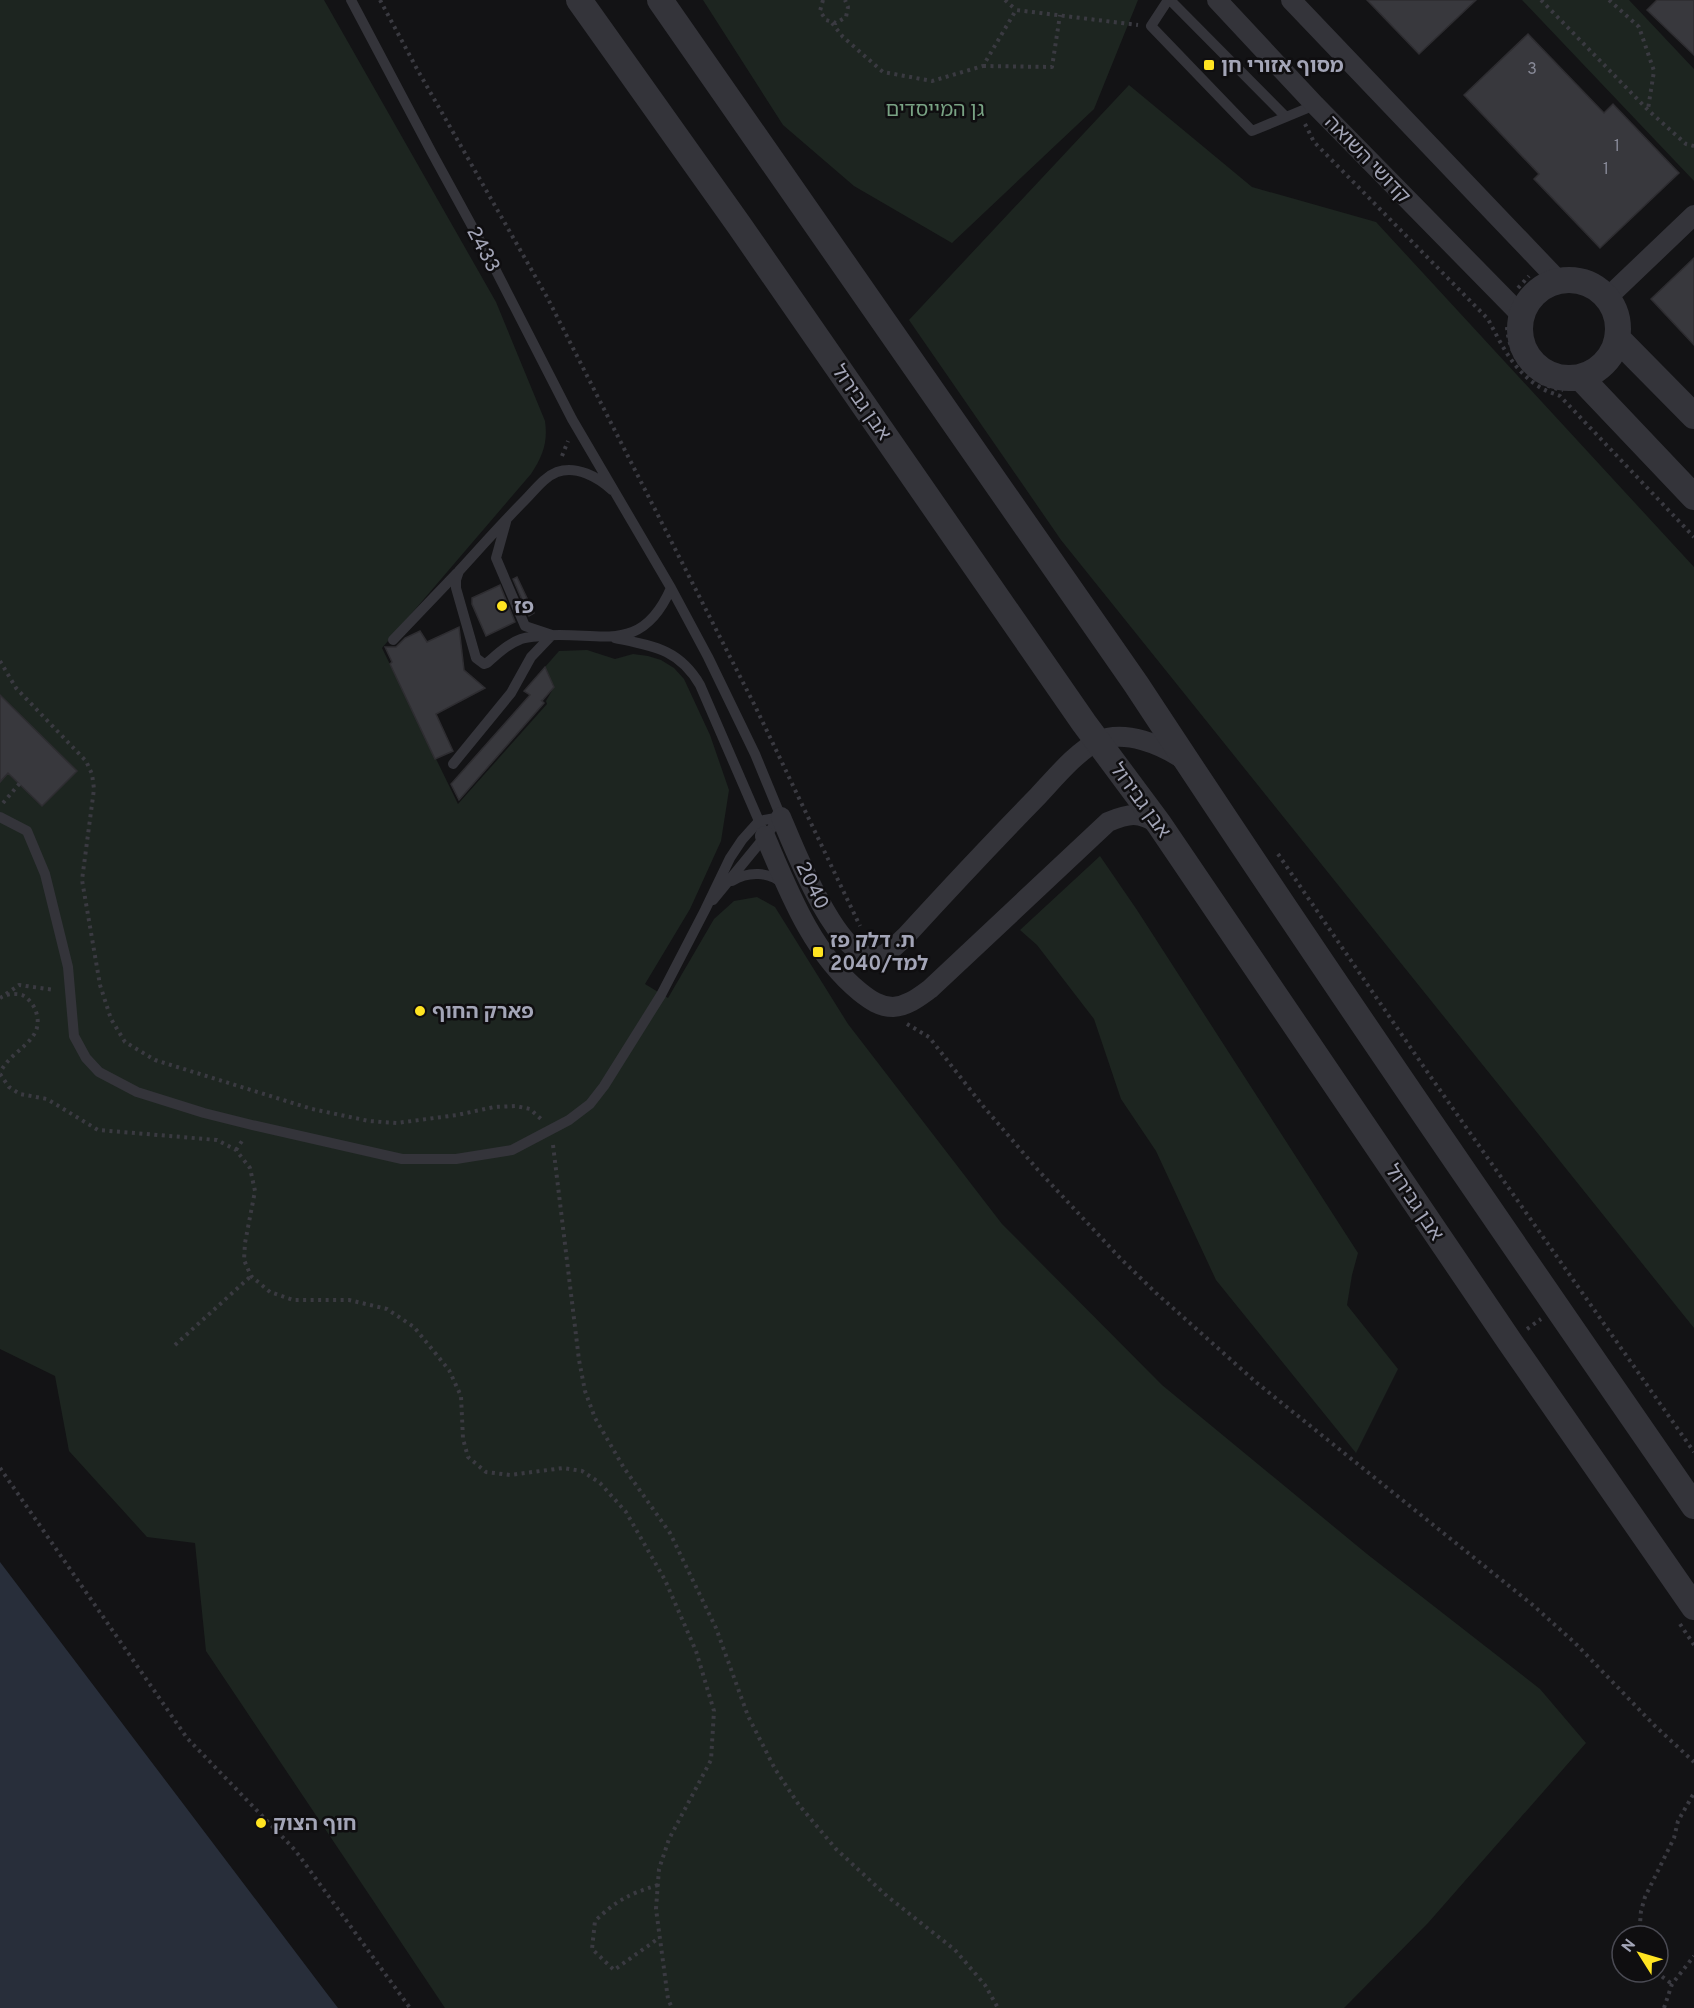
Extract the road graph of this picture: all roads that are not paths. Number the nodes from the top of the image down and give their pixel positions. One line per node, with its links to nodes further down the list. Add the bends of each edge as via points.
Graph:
1 (351, 0): 16 (lane, 2433, via 572,419)
2 (579, 0): 24 (street, אבן גבירול)
3 (660, 0): 25 (street)
4 (1169, 0): 8 (lane); 8 (lane, via 1150,26 1252,131)
5 (1216, 0): 7 (street, קדושי השואה)
6 (1291, 0): 10 (street)
7 (1307, 109): 8 (lane); 12 (street, קדושי השואה)
8 (1286, 117)
9 (1694, 215): 11 (street)
10 (1559, 281): 11 (street, via 1586,283); 12 (street, via 1536,294)
11 (1607, 298): 13 (street, via 1618,324)
12 (1522, 316): 14 (street, via 1520,333 1533,364 1547,374)
13 (1617, 338): 14 (street, via 1604,363); 15 (street)
14 (1580, 377): 17 (street)
15 (1694, 416)
16 (618, 496): 18 (lane, via 597,478 575,470 555,473); 20 (lane, 2040)
17 (1694, 497)
18 (507, 519): 19 (lane); 21 (lane, via 496,558 525,626)
19 (459, 571): 21 (lane, via 456,588 480,663 487,663 506,646 523,638); 23 (lane)
20 (671, 588): 22 (lane, via 652,619 633,632); 28 (lane, 2040, via 755,754)
21 (552, 634): 22 (lane); 26 (lane, via 531,657 511,693)
22 (612, 638): 30 (lane, 2040, via 663,650 692,672)
23 (393, 640)
24 (1098, 741): 25 (street, via 1114,737 1138,740); 28 (street, 2040, via 1053,781 906,936 889,952 874,958 855,949 824,910); 29 (street, אבן גבירול)
25 (1187, 761): 34 (street)
26 (453, 764)
27 (0, 817): 33 (lane, via 27,831 45,874 68,967 74,1036 99,1072 137,1092 204,1113 402,1158 456,1159 512,1150 590,1104 661,995)
28 (781, 817): 30 (lane)
29 (1159, 825): 32 (street, 2040, via 1138,815 1124,815 1108,822 930,988 916,999 894,1007 875,1003 837,972); 35 (street, אבן גבירול)
30 (762, 829): 31 (lane); 32 (street, 2040); 33 (lane, via 742,840)
31 (723, 889): 32 (lane, via 748,874 770,876); 33 (lane)
32 (788, 889)
33 (705, 910)
34 (1694, 1506)
35 (1694, 1607)

